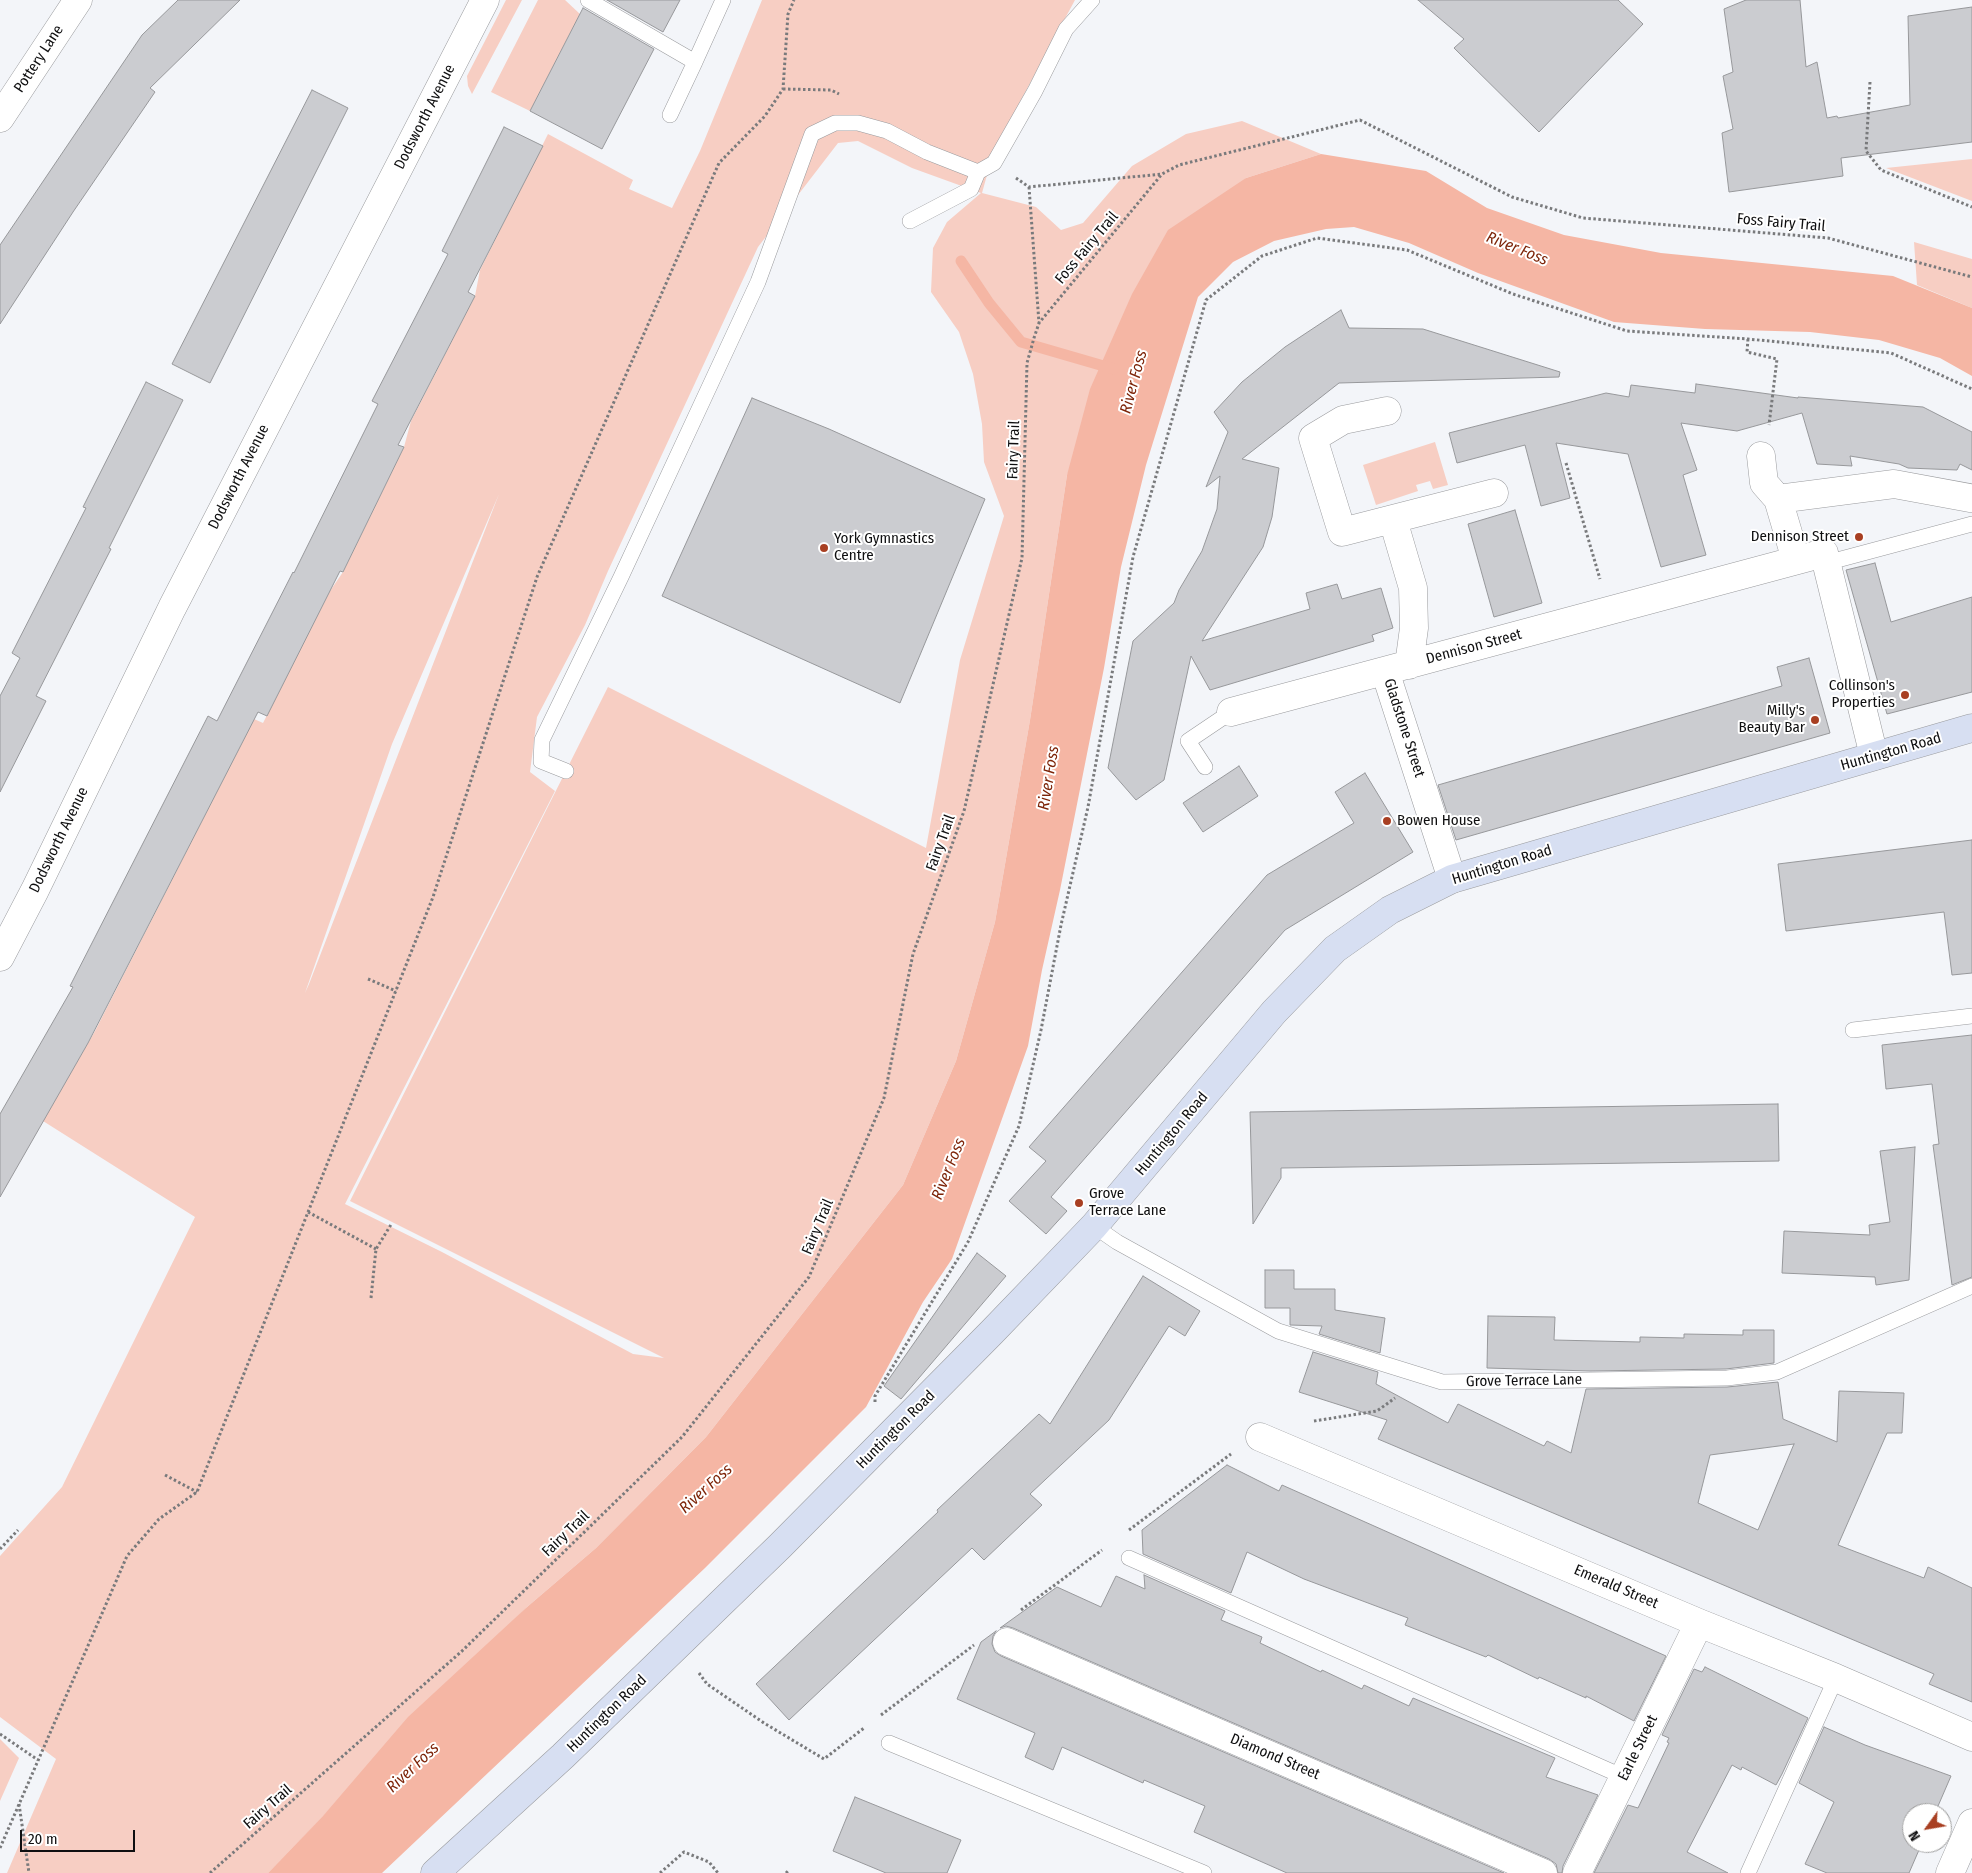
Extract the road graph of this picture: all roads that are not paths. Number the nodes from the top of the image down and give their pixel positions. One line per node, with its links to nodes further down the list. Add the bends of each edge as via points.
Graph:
1 (78, 0): 8 (street, Pottery Lane)
2 (485, 0): 26 (street, Dodsworth Avenue, via 172,608)
3 (588, 0): 6 (lane)
4 (723, 0): 6 (lane)
5 (1092, 0): 9 (lane, via 1066,29 994,162)
6 (695, 62): 7 (lane)
7 (670, 115)
8 (0, 118)
9 (978, 172): 10 (lane, via 971,189); 24 (lane, via 888,132 858,123 835,123 812,134 758,282 542,740 541,761)
10 (910, 221)
11 (1387, 411): 16 (street, via 1343,420 1313,438 1342,532)
12 (1761, 456): 14 (street, via 1764,483)
13 (1494, 493): 16 (street)
14 (1778, 499): 15 (street, via 1894,484); 17 (street)
15 (1971, 511): 18 (lane)
16 (1393, 520): 19 (street, Gladstone Street, via 1413,588 1414,628)
17 (1796, 560): 18 (street, Dennison Street, via 1824,553); 19 (street, Dennison Street)
18 (1826, 563): 22 (street)
19 (1397, 668): 20 (street, Gladstone Street); 25 (street, Gladstone Street)
20 (1231, 712): 23 (lane, via 1188,742)
21 (1972, 728): 22 (street, Huntington Road)
22 (1874, 756): 25 (street, Huntington Road)
23 (1205, 767)
24 (566, 771)
25 (1452, 879): 29 (street, Huntington Road, via 1390,910 1335,949 1274,1012)
26 (0, 957)
27 (1972, 1016): 28 (lane)
28 (1853, 1030)
29 (1094, 1226): 30 (lane, Grove Terrace Lane, via 1117,1242 1278,1330 1442,1382 1727,1378 1777,1372); 40 (street, Huntington Road, via 876,1450 679,1644 563,1756)
30 (1972, 1286)
31 (1260, 1437): 33 (street, Emerald Street)
32 (1128, 1558): 38 (lane)
33 (1698, 1622): 35 (street, Emerald Street); 38 (street, Earle Street)
34 (1007, 1642): 42 (street, Diamond Street)
35 (1836, 1678): 36 (street, Emerald Street); 44 (lane)
36 (1972, 1737)
37 (888, 1743): 41 (lane)
38 (1624, 1776): 43 (street, Earle Street)
39 (1972, 1823): 45 (street)
40 (434, 1873)
41 (1204, 1873)
42 (1543, 1873)
43 (1577, 1873)
44 (1748, 1873)
45 (1950, 1873)

